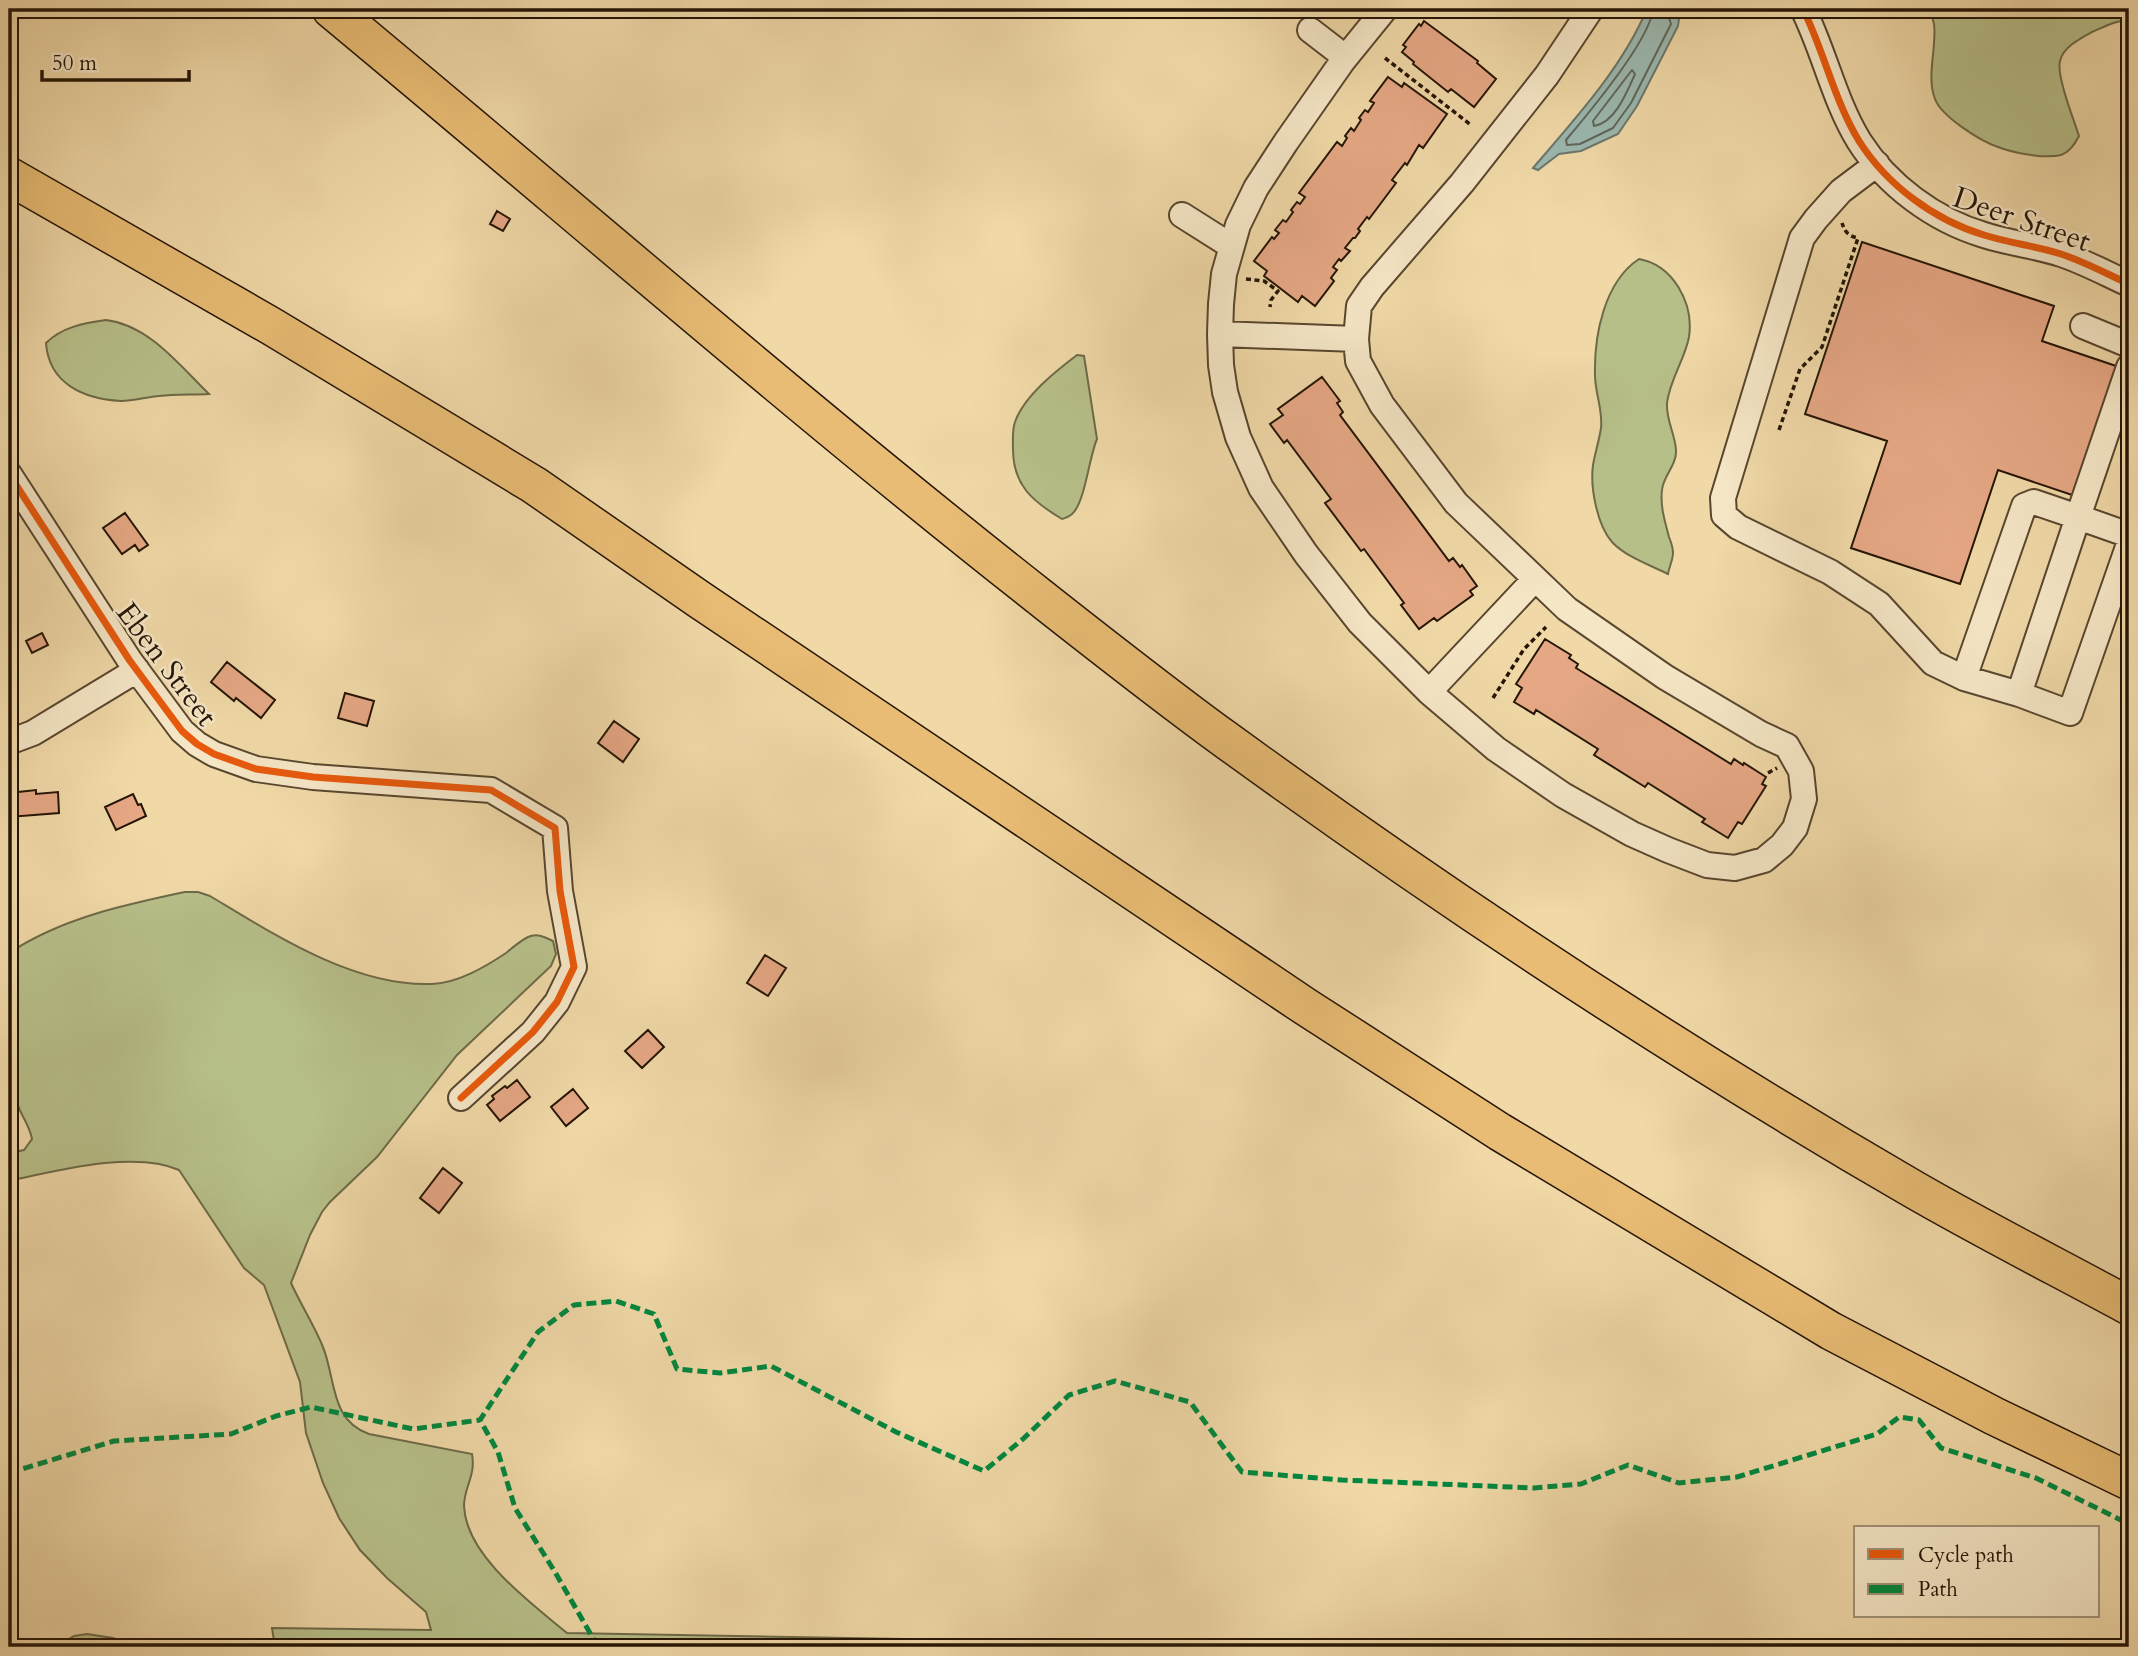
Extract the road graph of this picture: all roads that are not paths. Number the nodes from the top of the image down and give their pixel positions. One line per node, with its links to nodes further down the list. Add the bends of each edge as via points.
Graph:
1 (331, 9): 28 (highway, via 920,502 1230,743 1434,887 1713,1069 1916,1191)
2 (1385, 9): 6 (street)
3 (1591, 9): 14 (street, via 1547,75 1462,183 1372,286 1359,306)
4 (1803, 9): 7 (street, Deer Street, via 1847,116)
5 (1310, 30): 6 (street)
6 (1345, 57): 10 (street, via 1256,188)
7 (1877, 164): 11 (street, Deer Street, via 1909,195 1954,223 2064,255); 23 (street, via 1841,191 1802,238 1723,498 1724,515 1879,604 1933,663)
8 (9, 176): 29 (highway, via 271,326 534,485 1295,999 1500,1132 1831,1331)
9 (1182, 215): 10 (street)
10 (1231, 246): 13 (street)
11 (2129, 284)
12 (2083, 326): 15 (street)
13 (1220, 334): 14 (street); 24 (street, via 1230,413 1261,488 1360,623)
14 (1356, 339): 21 (street, via 1358,361 1402,434 1456,503)
15 (2129, 345)
16 (2129, 368): 18 (street)
17 (9, 474): 22 (street, Eben Street)
18 (2078, 517): 19 (street); 23 (street, via 2034,502 2024,506); 25 (street)
19 (2129, 535)
20 (2129, 544): 25 (street, via 2070,713)
21 (1535, 579): 24 (street); 24 (street, via 1567,609 1665,677 1787,746 1801,771 1804,799 1795,828 1782,845 1764,860 1735,868 1707,865 1632,834 1496,749)
22 (137, 670): 26 (street, via 33,733); 27 (street, Eben Street, via 182,731 234,762 313,777 491,790 555,828 560,891 574,967 557,1002 533,1032)
23 (1964, 678): 25 (street)
24 (1429, 692)
25 (2019, 694)
26 (9, 742)
27 (461, 1098)
28 (2129, 1306)
29 (2129, 1481)

